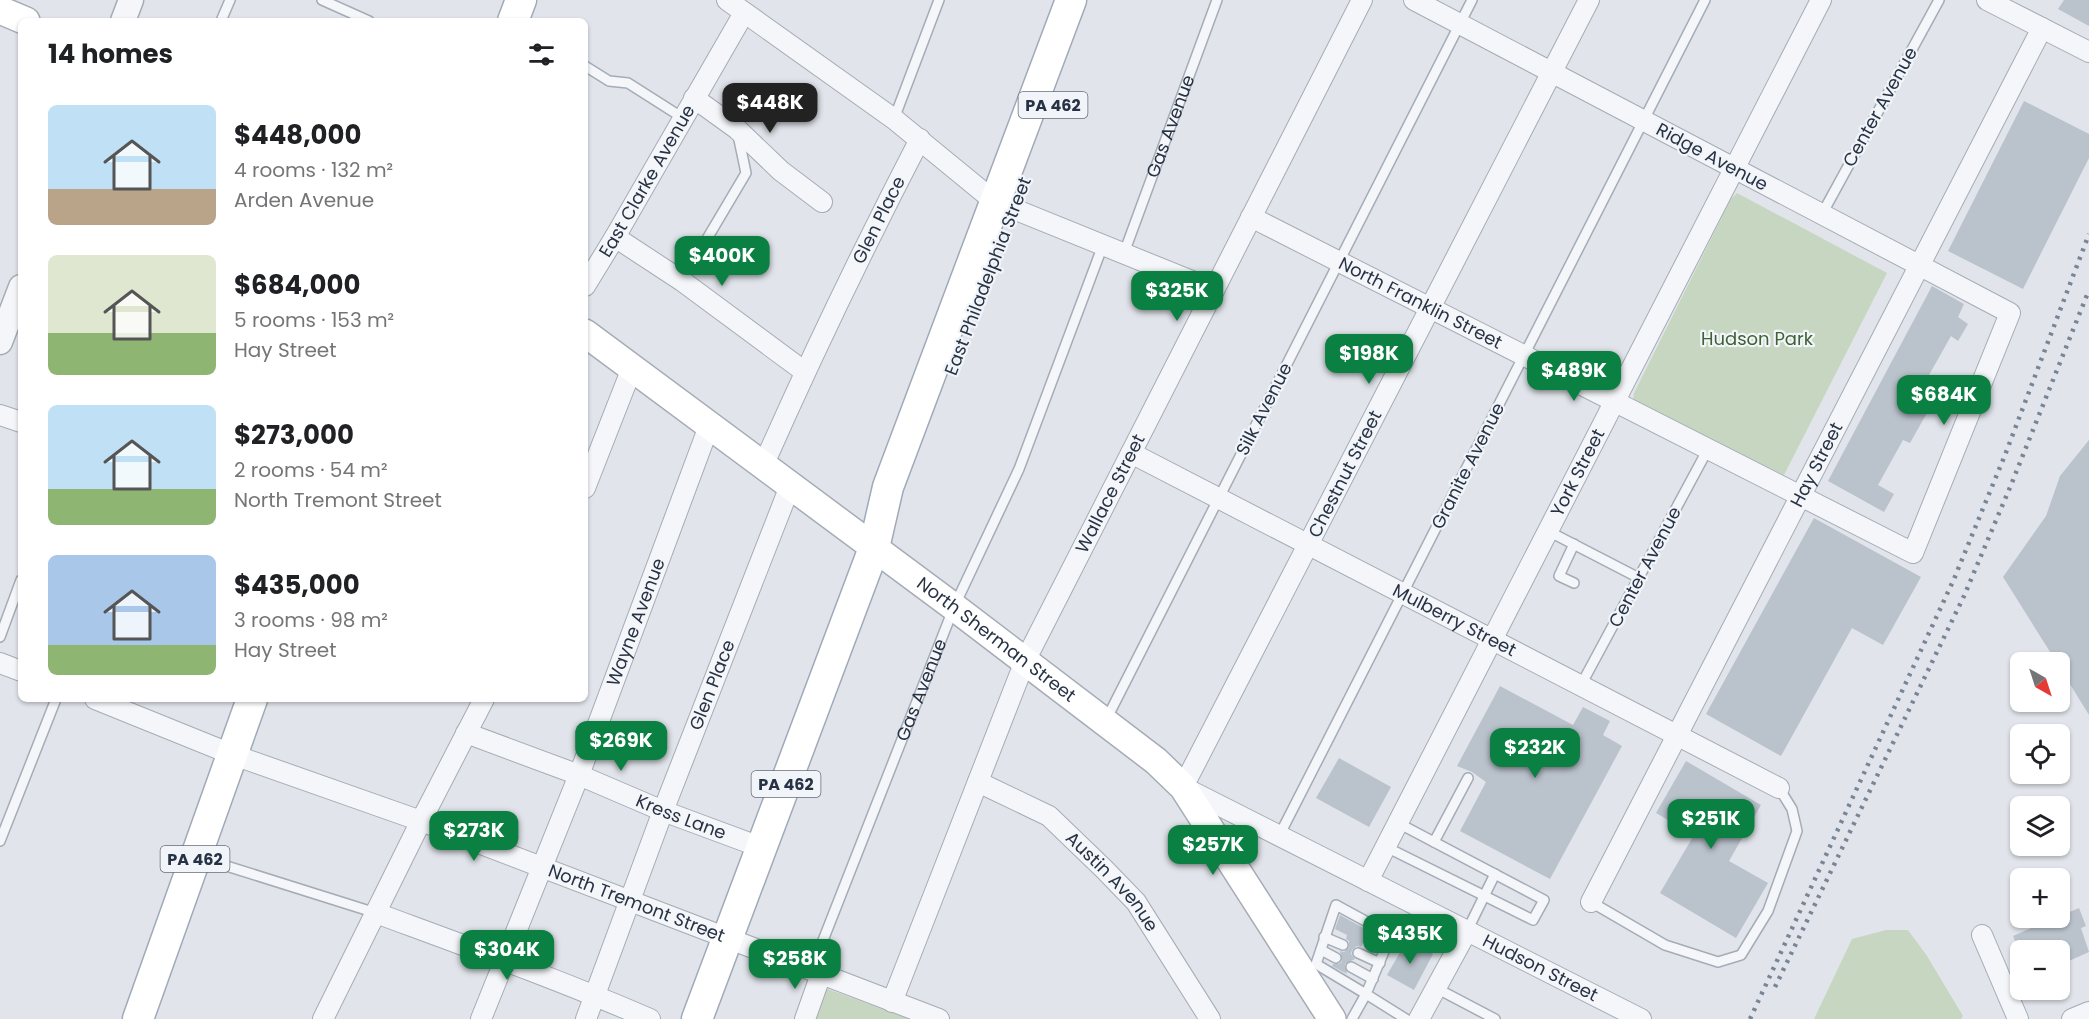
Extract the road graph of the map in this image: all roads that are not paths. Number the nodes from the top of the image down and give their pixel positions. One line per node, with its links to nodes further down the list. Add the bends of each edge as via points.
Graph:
1 (131, 0): 21 (street)
2 (230, 0): 22 (lane)
3 (321, 0): 23 (lane)
4 (521, 0): 24 (main road)
5 (727, 0): 19 (street)
6 (939, 0): 32 (lane)
7 (1071, 0): 38 (main road, East Philadelphia Street / PA 462)
8 (1093, 0): 38 (main road, East Philadelphia Street / PA 462)
9 (1216, 0): 43 (lane, Gas Avenue)
10 (1362, 0): 40 (street, Wallace Street)
11 (1414, 0): 25 (street, Ridge Avenue)
12 (1472, 0): 25 (lane, Silk Avenue)
13 (1589, 0): 29 (street, Chestnut Street)
14 (1705, 0): 33 (lane, Granite Avenue)
15 (1821, 0): 36 (street, York Street)
16 (1939, 0): 39 (lane, Center Avenue)
17 (1994, 2): 26 (street)
18 (0, 10): 20 (main road)
19 (744, 13): 30 (street, East Clarke Avenue); 32 (street)
20 (19, 18)
21 (124, 18)
22 (222, 18)
23 (362, 18)
24 (514, 18)
25 (1460, 24): 29 (street, Ridge Avenue); 44 (lane, Silk Avenue)
26 (2042, 28): 27 (street); 45 (street, Hay Street)
27 (2089, 52)
28 (588, 68): 31 (lane, via 609,81 628,83)
29 (1552, 72): 33 (street, Ridge Avenue); 50 (street, Chestnut Street)
30 (694, 98): 31 (street, East Clarke Avenue); 34 (street)
31 (683, 118): 41 (street, East Clarke Avenue)
32 (894, 119): 35 (street)
33 (1644, 121): 36 (street, Ridge Avenue); 53 (lane, Granite Avenue)
34 (737, 129): 37 (street, via 781,171); 47 (lane, via 746,173)
35 (920, 140): 38 (street); 55 (street, Glen Place, via 872,230)
36 (1735, 168): 39 (street, Ridge Avenue); 56 (street, York Street)
37 (822, 202)
38 (1004, 206): 42 (street); 71 (main road, East Philadelphia Street / PA 462, via 905,495)
39 (1822, 214): 45 (street, Ridge Avenue)
40 (1251, 217): 44 (street, North Franklin Street); 48 (street, Wallace Street)
41 (615, 237): 46 (street, East Clarke Avenue); 47 (street)
42 (1103, 245): 43 (street); 77 (lane, Gas Avenue, via 1019,469)
43 (1124, 254): 48 (street)
44 (1339, 262): 50 (street, North Franklin Street); 67 (lane, Silk Avenue)
45 (1919, 265): 66 (street, Hay Street); 72 (street, Ridge Avenue, via 2010,313)
46 (588, 280)
47 (682, 281): 55 (street)
48 (1214, 290): 62 (street, Wallace Street)
49 (18, 295): 52 (street)
50 (1430, 308): 53 (street, North Franklin Street); 69 (street, Chestnut Street)
51 (588, 335): 54 (main road, North Sherman Street)
52 (0, 342)
53 (1524, 356): 56 (street, North Franklin Street); 76 (lane, Granite Avenue)
54 (632, 368): 59 (main road, North Sherman Street); 60 (street)
55 (805, 372): 63 (street, Glen Place)
56 (1615, 401): 61 (street, North Franklin Street); 68 (street, York Street)
57 (0, 415): 58 (street)
58 (18, 421)
59 (709, 426): 63 (main road, North Sherman Street); 92 (street, Wayne Avenue)
60 (592, 447): 64 (street)
61 (1708, 449): 66 (street, North Franklin Street); 73 (lane, Center Avenue)
62 (1131, 453): 67 (street, Mulberry Street); 80 (street, Wallace Street)
63 (763, 466): 65 (main road, North Sherman Street)
64 (588, 470)
65 (790, 486): 71 (main road, North Sherman Street); 97 (street, Glen Place)
66 (1800, 495): 72 (street, North Franklin Street); 90 (street, Hay Street)
67 (1219, 498): 69 (street, Mulberry Street); 88 (lane, Silk Avenue)
68 (1548, 531): 70 (lane); 79 (street, York Street)
69 (1308, 544): 76 (street, Mulberry Street); 95 (street, Chestnut Street)
70 (1574, 544): 73 (lane); 74 (lane, via 1559,576)
71 (874, 548): 77 (main road, North Sherman Street); 104 (main road, East Philadelphia Street / PA 462)
72 (1913, 553)
73 (1639, 578): 83 (lane, Center Avenue)
74 (1574, 583)
75 (18, 588): 78 (lane)
76 (1403, 593): 79 (street, Mulberry Street); 100 (lane, Granite Avenue)
77 (954, 607): 80 (main road, North Sherman Street); 124 (lane, Gas Avenue)
78 (0, 637)
79 (1492, 639): 83 (street, Mulberry Street); 99 (street, York Street)
80 (1025, 661): 88 (main road, North Sherman Street); 94 (street, Wallace Street)
81 (0, 663): 82 (street)
82 (18, 670)
83 (1581, 685): 90 (street, Mulberry Street)
84 (55, 702): 101 (lane)
85 (102, 702): 91 (street, North Tremont Street)
86 (251, 702): 91 (main road, PA 462)
87 (482, 702): 89 (street)
88 (1105, 722): 95 (main road, North Sherman Street)
89 (466, 733): 92 (street, Kress Lane); 98 (street)
90 (1677, 735): 96 (street, Mulberry Street); 111 (street, Hay Street)
91 (231, 754): 98 (street, North Tremont Street); 105 (main road, PA 462)
92 (579, 774): 97 (street, Kress Lane); 106 (street, Wayne Avenue)
93 (1468, 777): 102 (lane)
94 (978, 782): 130 (street, Wallace Street); 140 (street, Austin Avenue, via 1049,816 1104,869 1136,902)
95 (1183, 787): 100 (street, Hudson Street); 125 (main road, North Sherman Street)
96 (1779, 788): 111 (lane, via 1792,809 1797,831 1768,911 1741,955 1718,962 1665,945)
97 (663, 811): 104 (street, Kress Lane); 110 (street, Glen Place)
98 (421, 821): 106 (street, North Tremont Street); 112 (street)
99 (1398, 823): 102 (lane); 103 (street, York Street)
100 (1279, 836): 108 (street, Hudson Street)
101 (0, 842)
102 (1434, 842): 107 (lane)
103 (1386, 847): 108 (street, York Street); 109 (lane)
104 (763, 848): 116 (main road, East Philadelphia Street / PA 462)
105 (196, 856): 112 (lane); 132 (main road, PA 462)
106 (542, 868): 110 (street, North Tremont Street); 121 (street, Wayne Avenue)
107 (1496, 874): 109 (lane); 109 (lane, via 1544,900 1533,920)
108 (1368, 881): 113 (street, Hudson Street)
109 (1485, 896): 113 (lane)
110 (631, 901): 116 (street, North Tremont Street); 129 (street, Glen Place)
111 (1591, 902)
112 (376, 913): 121 (street); 133 (street)
113 (1467, 931): 127 (street); 146 (street, Hudson Street)
114 (1982, 934): 147 (street)
115 (1324, 937): 117 (lane); 118 (lane); 122 (lane, via 1336,905 1391,935)
116 (728, 939): 124 (street, North Tremont Street); 137 (main road, East Philadelphia Street / PA 462)
117 (1343, 945)
118 (1321, 950): 120 (lane); 125 (lane)
119 (1358, 952): 122 (lane)
120 (1336, 958)
121 (504, 960): 129 (street); 134 (street, Wayne Avenue)
122 (1380, 963): 126 (lane)
123 (1351, 967): 126 (lane)
124 (816, 973): 130 (street, North Tremont Street); 138 (street, Gas Avenue)
125 (1313, 974): 128 (lane); 141 (main road, North Sherman Street)
126 (1373, 979): 128 (lane)
127 (1436, 988): 144 (street); 145 (lane)
128 (1365, 994): 142 (lane); 143 (lane)
129 (596, 995): 135 (street, Glen Place); 136 (street)
130 (892, 1002): 139 (street, North Tremont Street)
131 (2089, 1012): 148 (street)
132 (138, 1019)
133 (323, 1019)
134 (481, 1019)
135 (586, 1019)
136 (650, 1019)
137 (697, 1019)
138 (805, 1019)
139 (939, 1019)
140 (1210, 1019)
141 (1332, 1019)
142 (1352, 1019)
143 (1406, 1019)
144 (1419, 1019)
145 (1495, 1019)
146 (1641, 1019)
147 (2018, 1019)
148 (2072, 1019)

